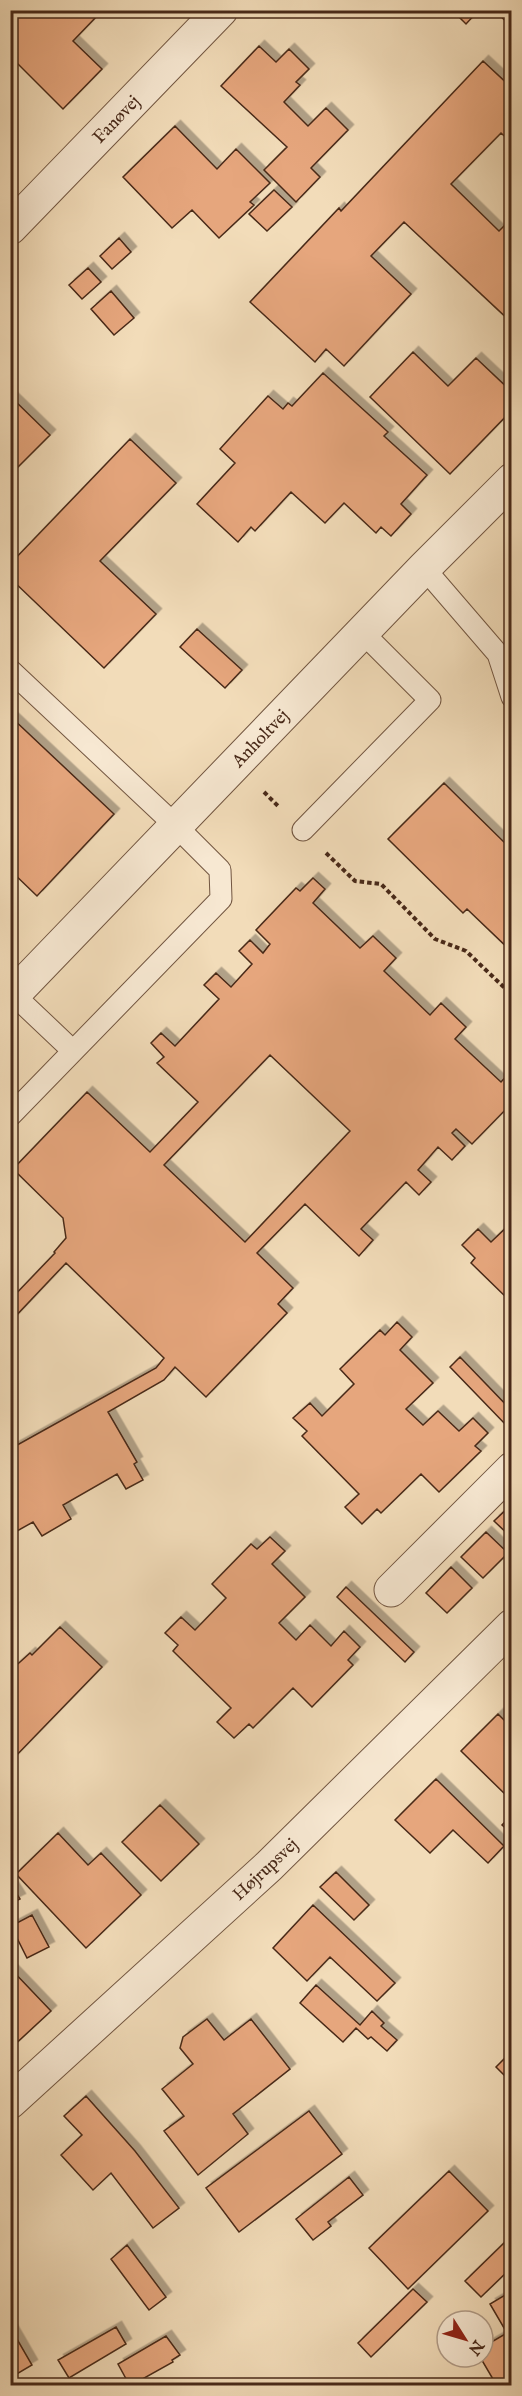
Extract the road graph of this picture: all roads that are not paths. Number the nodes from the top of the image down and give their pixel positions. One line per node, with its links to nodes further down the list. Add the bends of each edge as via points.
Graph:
1 (221, 10): 2 (street, Fanøvej)
2 (10, 228)
3 (512, 480): 4 (street, Anholtvej)
4 (424, 568): 5 (street, Anholtvej); 7 (lane, via 498,654)
5 (363, 632): 8 (street, Anholtvej); 9 (lane, via 430,700)
6 (10, 670): 8 (lane)
7 (512, 697)
8 (176, 826): 10 (street, Anholtvej); 11 (lane, via 220,870 220,899)
9 (303, 830)
10 (12, 996): 11 (lane)
11 (73, 1051): 12 (lane)
12 (10, 1116)
13 (512, 1469): 14 (street)
14 (391, 1590)
15 (512, 1626): 16 (street, Højrupsvej, via 269,1866)
16 (10, 2102)

